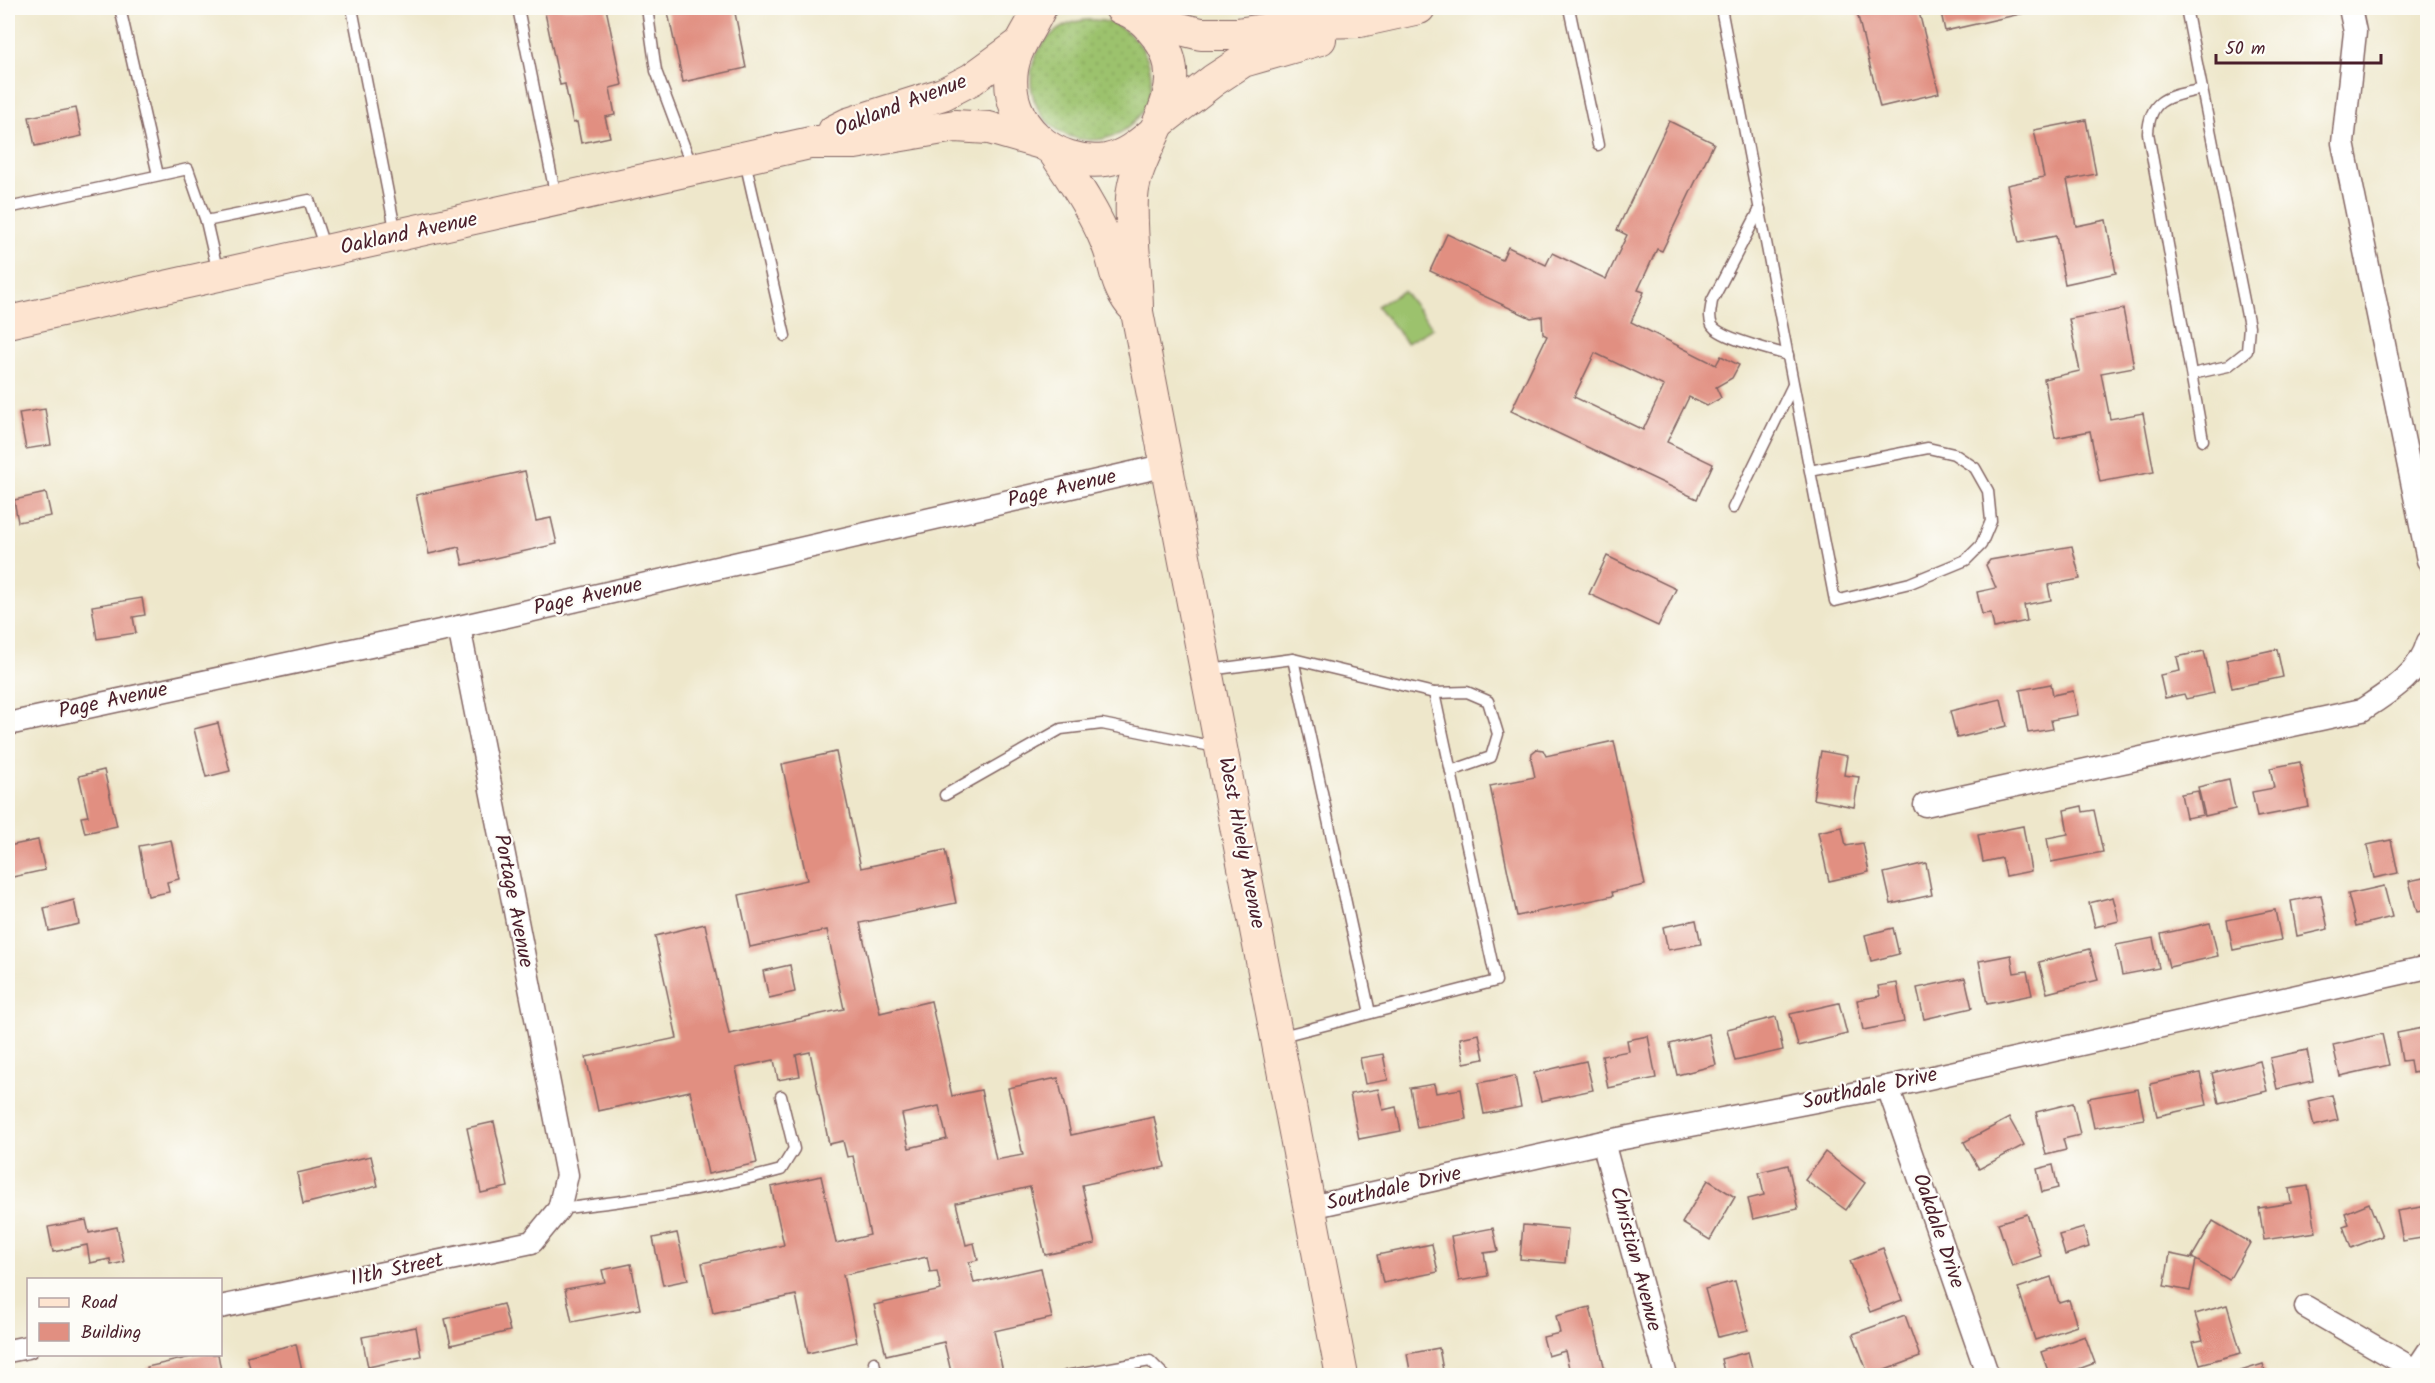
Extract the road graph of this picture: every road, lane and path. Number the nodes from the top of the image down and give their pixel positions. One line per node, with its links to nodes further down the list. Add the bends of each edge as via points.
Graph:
1 (120, 8): 21 (lane)
2 (352, 8): 26 (lane)
3 (518, 8): 22 (lane)
4 (647, 8): 20 (lane, via 656,71)
5 (1061, 8): 13 (street, Oakland Avenue)
6 (1419, 8): 12 (street)
7 (1569, 8): 17 (lane)
8 (1721, 8): 24 (lane)
9 (2186, 8): 14 (lane)
10 (2350, 8): 39 (street, via 2355,32 2343,143)
11 (1131, 12): 12 (street, via 1201,34); 15 (street, West Hively Avenue, via 1161,41 1170,68 1170,95)
12 (1360, 21): 15 (street, via 1322,39 1243,61)
13 (1030, 26): 16 (street, Oakland Avenue, via 972,79 943,94 848,124); 18 (street, via 1012,70 1013,97 1023,123)
14 (2202, 89): 33 (lane, via 2163,99 2154,106 2148,133); 33 (lane, via 2249,340 2247,351 2237,362)
15 (1157, 127): 18 (street, Oakland Avenue, via 1132,150 1107,160 1081,161); 30 (street, West Hively Avenue, via 1141,161 1132,196)
16 (810, 143): 18 (street, Oakland Avenue, via 855,143 955,126 989,128); 19 (street, Oakland Avenue)
17 (1598, 145)
18 (1048, 148): 30 (street, via 1091,210 1108,245 1119,288)
19 (745, 158): 20 (street, Oakland Avenue); 31 (lane)
20 (693, 170): 22 (street, Oakland Avenue)
21 (158, 175): 23 (lane); 25 (lane, via 188,168)
22 (557, 201): 26 (street, Oakland Avenue)
23 (8, 208)
24 (1760, 209): 32 (lane); 32 (lane, via 1712,301 1710,314 1713,326 1722,333)
25 (206, 221): 27 (lane, via 309,200); 28 (lane)
26 (396, 237): 27 (street, Oakland Avenue)
27 (326, 252): 28 (street, Oakland Avenue)
28 (219, 275): 29 (street, Oakland Avenue)
29 (9, 312)
30 (1137, 312): 36 (street, West Hively Avenue)
31 (785, 336)
32 (1788, 355): 34 (lane)
33 (2192, 374): 35 (lane)
34 (1793, 385): 37 (lane); 38 (lane)
35 (2203, 440)
36 (1167, 465): 40 (street, Page Avenue); 43 (street, West Hively Avenue)
37 (1810, 471): 37 (lane, via 1835,601 1910,583 1966,560 1981,545 1991,521 1988,491 1975,468 1954,454 1928,448)
38 (1733, 508)
39 (2427, 560)
40 (459, 627): 45 (street, Page Avenue); 57 (street, Portage Avenue, via 567,1175)
41 (2427, 642): 49 (street, via 2423,659 2395,688 2362,710)
42 (1293, 659): 43 (lane); 44 (lane); 51 (lane)
43 (1207, 670): 46 (street, West Hively Avenue)
44 (1434, 693): 47 (lane); 47 (lane, via 1467,693 1488,701 1498,734 1491,757)
45 (8, 724)
46 (1222, 748): 48 (lane, via 1102,724 1061,729); 52 (street, West Hively Avenue)
47 (1451, 771): 51 (lane, via 1496,981)
48 (945, 795)
49 (1925, 804)
50 (2427, 967): 53 (street, Southdale Drive)
51 (1370, 1013): 52 (lane)
52 (1278, 1037): 56 (street, West Hively Avenue)
53 (1888, 1087): 55 (street, Southdale Drive); 69 (street, Oakdale Drive)
54 (782, 1096): 57 (lane, via 794,1149 781,1170 637,1200)
55 (1603, 1142): 56 (street, Southdale Drive); 68 (street, Christian Avenue)
56 (1311, 1207): 67 (street, West Hively Avenue)
57 (559, 1209): 58 (street, 11th Street, via 532,1242)
58 (222, 1307)
59 (2306, 1307): 63 (street)
60 (27, 1347): 61 (street)
61 (8, 1351)
62 (874, 1362): 64 (lane)
63 (2418, 1366)
64 (877, 1376)
65 (1066, 1376): 66 (lane, via 1150,1361)
66 (1164, 1376)
67 (1342, 1376)
68 (1666, 1376)
69 (1988, 1376)

